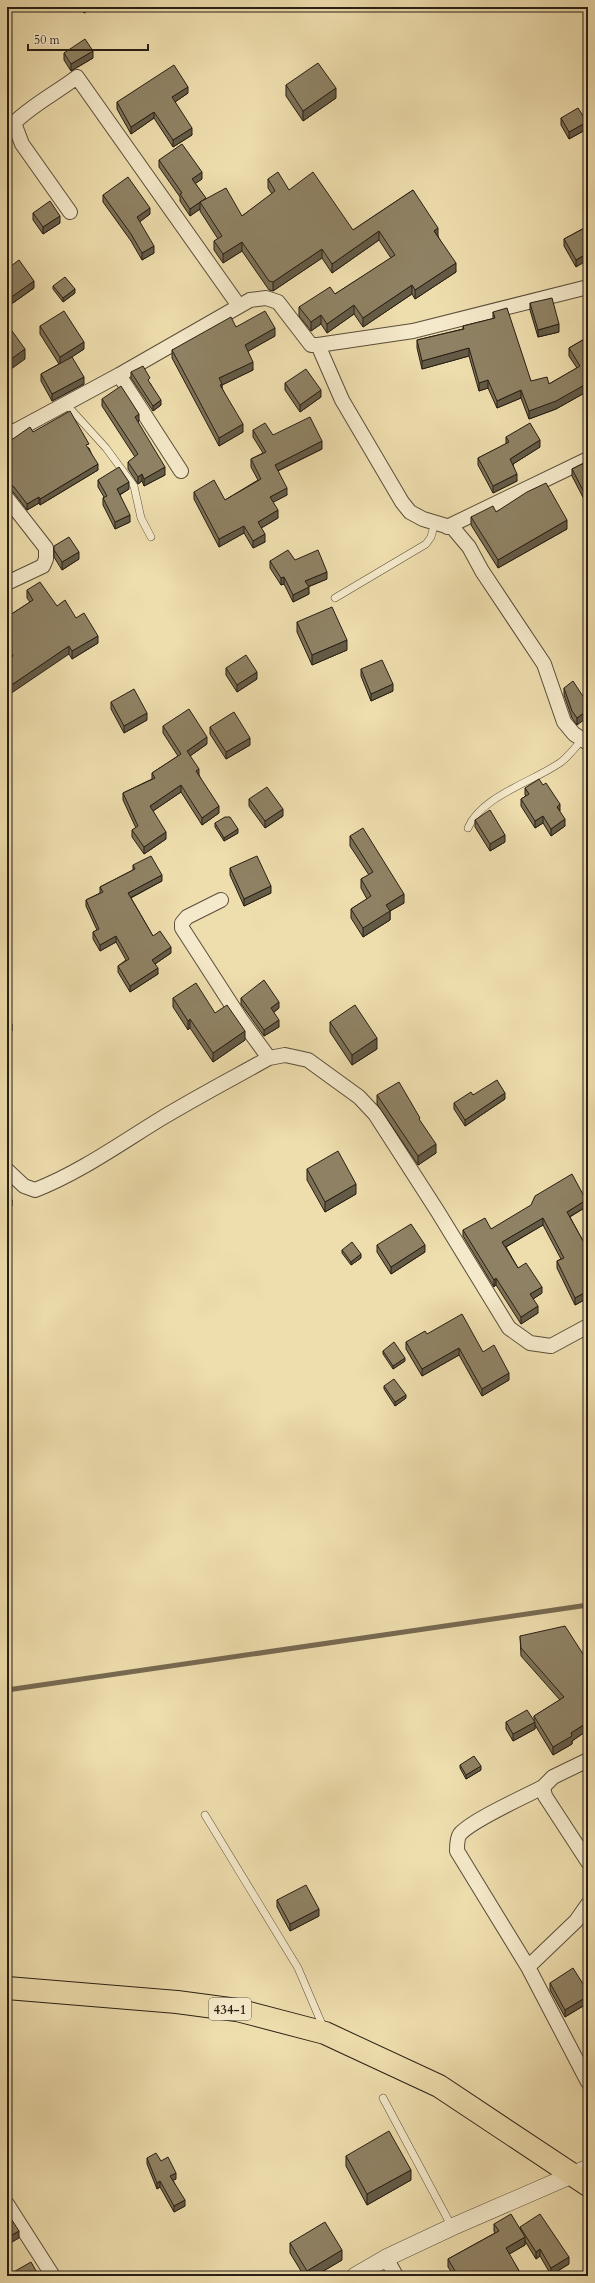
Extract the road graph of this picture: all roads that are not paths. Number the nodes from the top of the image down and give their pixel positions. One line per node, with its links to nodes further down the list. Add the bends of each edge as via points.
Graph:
1 (70, 212): 3 (street, via 22,144 14,123 29,108 43,102 77,77)
2 (588, 287): 4 (street, via 413,331)
3 (239, 306): 4 (street, via 250,300 266,298 278,302 311,345); 5 (street)
4 (318, 345): 11 (street, via 342,400 402,502 410,512)
5 (119, 376): 6 (street); 9 (street)
6 (66, 404): 7 (street); 12 (lane, via 106,448 134,486 141,518)
7 (7, 433)
8 (588, 459): 11 (street)
9 (180, 471)
10 (7, 498): 13 (street, via 46,548 46,559 43,566)
11 (441, 524): 14 (lane, via 426,544); 15 (street, via 453,528 469,547 544,664 564,722 574,734)
12 (151, 537)
13 (7, 583)
14 (335, 598)
15 (585, 741): 16 (lane, via 562,761 492,802 471,819)
16 (468, 828)
17 (221, 900): 18 (street, via 187,917 182,923 182,928)
18 (269, 1058): 19 (street, via 48,1185 35,1190 24,1186); 20 (street, via 285,1055 308,1060 358,1097 375,1114 509,1328 530,1343 551,1346)
19 (7, 1170)
20 (588, 1326)
21 (588, 1760): 22 (street, via 553,1777)
22 (544, 1787): 24 (street, via 545,1796); 26 (street, via 483,1818 460,1834 457,1843 457,1851)
23 (205, 1816): 28 (lane, via 298,1968)
24 (588, 1862)
25 (588, 1904): 26 (street, via 576,1921)
26 (528, 1967): 29 (street)
27 (7, 1988): 28 (main road, 434-1, via 237,2010)
28 (325, 2033): 31 (main road, 434-1, via 439,2086)
29 (588, 2082)
30 (383, 2098): 33 (lane)
31 (584, 2176): 33 (street, via 522,2195)
32 (7, 2204): 35 (street)
33 (452, 2227): 34 (street)
34 (386, 2258): 36 (street); 37 (street)
35 (53, 2276)
36 (355, 2276)
37 (396, 2276)

